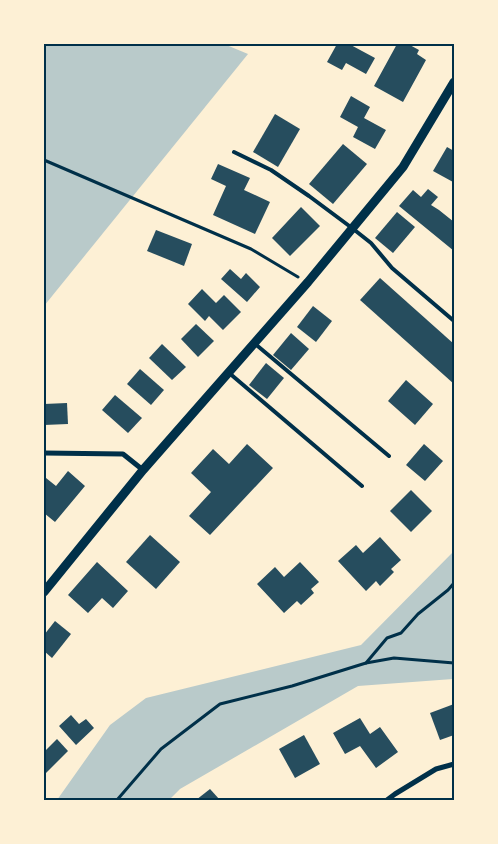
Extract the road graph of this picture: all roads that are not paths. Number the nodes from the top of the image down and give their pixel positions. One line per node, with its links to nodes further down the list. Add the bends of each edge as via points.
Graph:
1 (454, 82): 3 (street, via 404,167)
2 (234, 152): 3 (lane, via 271,170)
3 (352, 228): 4 (lane, via 371,243 392,268); 5 (street)
4 (454, 321)
5 (254, 343): 6 (street); 8 (lane)
6 (228, 372): 9 (street); 10 (lane)
7 (44, 453): 9 (street, via 123,454)
8 (388, 456)
9 (143, 470): 11 (street)
10 (362, 486)
11 (44, 592)
12 (454, 764): 13 (street, via 436,769)
13 (387, 800)

